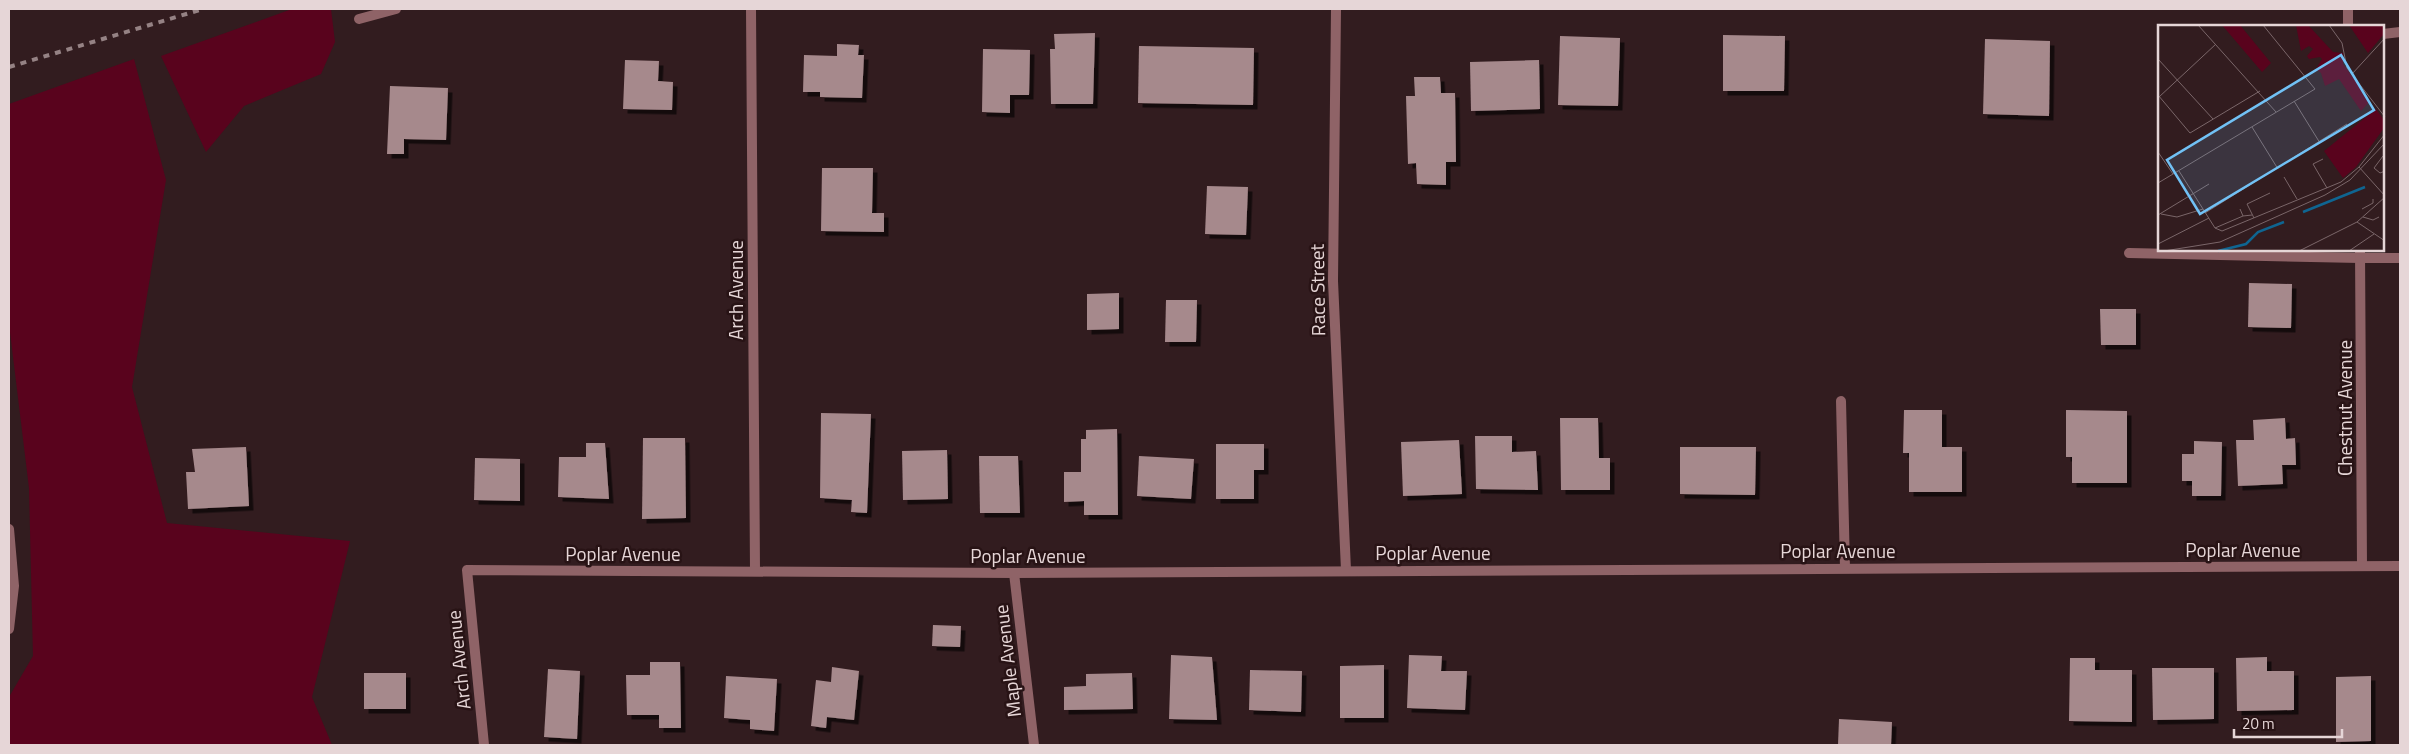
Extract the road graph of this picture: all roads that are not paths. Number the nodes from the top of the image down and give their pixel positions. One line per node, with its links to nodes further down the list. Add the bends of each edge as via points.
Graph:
1 (396, 9): 5 (street)
2 (751, 9): 18 (street, Arch Avenue)
3 (1336, 9): 19 (street, Race Street, via 1333,281)
4 (2348, 9): 6 (street)
5 (360, 19)
6 (2348, 25)
7 (2400, 32): 8 (street)
8 (2384, 34)
9 (2129, 253): 10 (street)
10 (2360, 254): 11 (street); 14 (street, Chestnut Avenue)
11 (2400, 258)
12 (1841, 401): 16 (street)
13 (9, 529): 21 (street, via 14,586)
14 (2362, 566): 15 (street, Poplar Avenue); 16 (street, Poplar Avenue)
15 (2400, 566)
16 (1845, 568): 19 (street, Poplar Avenue)
17 (467, 570): 18 (street, Poplar Avenue); 22 (street, Arch Avenue)
18 (755, 570): 20 (street, Poplar Avenue)
19 (1346, 570): 20 (street, Poplar Avenue)
20 (1014, 573): 23 (street, Maple Avenue)
21 (9, 629)
22 (484, 745)
23 (1034, 745)

